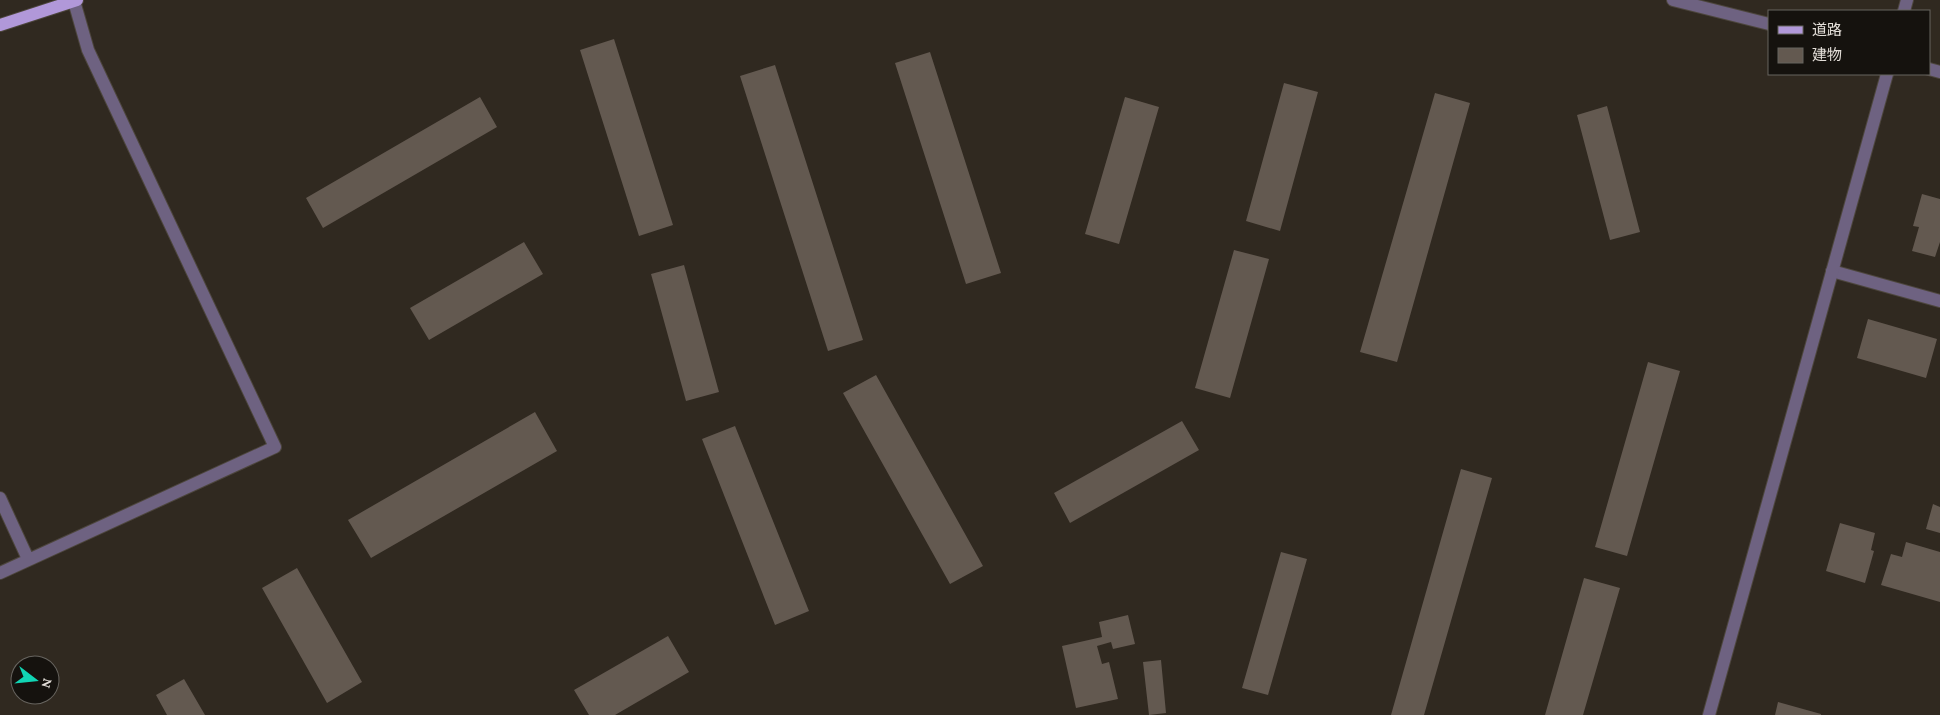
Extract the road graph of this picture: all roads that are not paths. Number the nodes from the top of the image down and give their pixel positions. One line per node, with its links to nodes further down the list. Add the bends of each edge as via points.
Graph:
1 (76, 0): 4 (main road); 9 (street, via 88,50 275,446)
2 (1673, 0): 3 (street)
3 (1768, 24)
4 (0, 25)
5 (1887, 75): 6 (street)
6 (1832, 271): 7 (street); 11 (street)
7 (1940, 301)
8 (0, 498): 9 (street)
9 (28, 559): 10 (street)
10 (0, 573)
11 (1709, 715)

